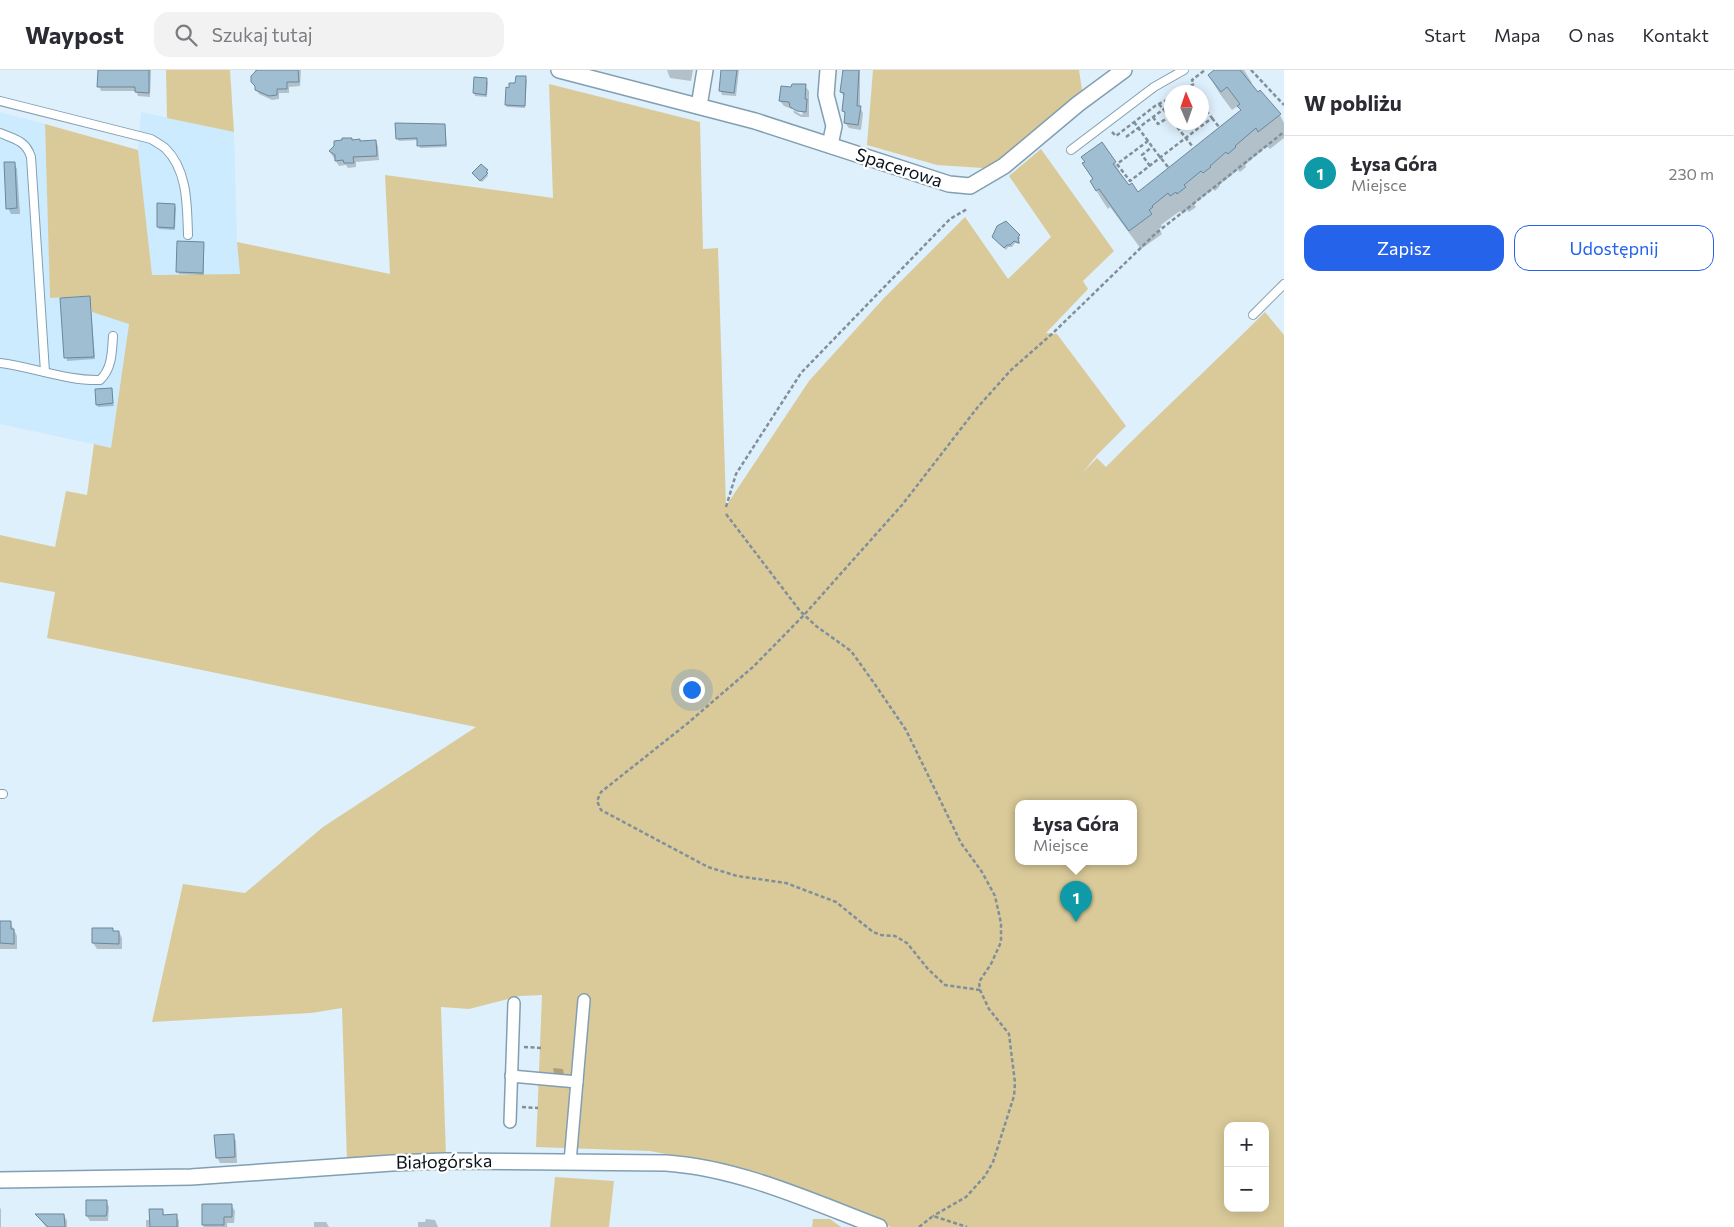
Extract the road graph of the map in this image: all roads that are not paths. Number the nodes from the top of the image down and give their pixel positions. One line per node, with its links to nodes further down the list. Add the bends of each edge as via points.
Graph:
1 (559, 70): 6 (street, Spacerowa)
2 (704, 70): 8 (street)
3 (828, 70): 10 (street, via 826,95 834,126)
4 (1124, 70): 10 (street, Spacerowa, via 1004,166 970,186 949,184)
5 (1184, 70): 11 (lane, via 1154,87)
6 (598, 74): 8 (street, Spacerowa)
7 (0, 101): 12 (lane, via 151,139 165,148 182,177)
8 (699, 106): 10 (street, Spacerowa)
9 (0, 133): 17 (lane, via 22,142 31,157)
10 (830, 145)
11 (1072, 150)
12 (188, 235)
13 (1284, 284): 14 (lane)
14 (1254, 316)
15 (113, 336): 17 (lane, via 107,374 100,380 84,381)
16 (0, 363): 17 (lane)
17 (45, 372)
18 (584, 1000): 21 (street)
19 (514, 1003): 20 (street)
20 (511, 1076): 21 (street); 22 (street)
21 (577, 1082): 23 (street)
22 (510, 1122)
23 (570, 1162): 24 (street, Białogórska, via 392,1163 191,1177); 25 (street, Białogórska, via 666,1163 702,1167 791,1193)
24 (0, 1180)
25 (879, 1227)

